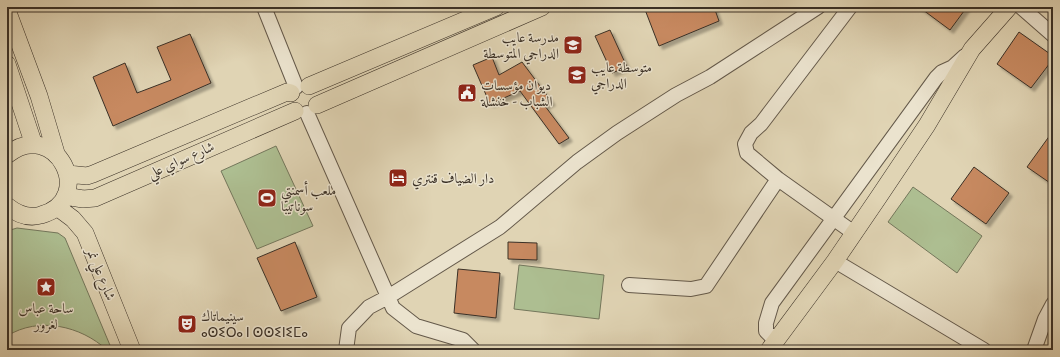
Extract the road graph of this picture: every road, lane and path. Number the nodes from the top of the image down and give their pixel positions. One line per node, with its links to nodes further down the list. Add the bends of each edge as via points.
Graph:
1 (264, 7): 12 (street)
2 (496, 7): 12 (main road, شارع سواي علي)
3 (542, 7): 13 (main road, شارع سواي علي)
4 (818, 7): 25 (street, via 618,133 577,162 500,226)
5 (850, 7): 18 (street, via 745,144 747,154)
6 (1009, 7): 10 (main road)
7 (1021, 7): 9 (street)
8 (7, 10): 15 (main road, via 39,96)
9 (1053, 35)
10 (972, 49): 21 (street, via 953,67 936,78); 22 (main road, via 927,125)
11 (7, 64): 14 (main road)
12 (299, 89): 13 (main road, via 291,105); 13 (main road, via 317,94); 17 (main road, شارع سواي علي, via 93,174)
13 (306, 110): 19 (main road, شارع سواي علي, via 95,198); 25 (street)
14 (34, 145): 15 (main road, via 46,147); 16 (main road, via 14,149)
15 (56, 154): 17 (main road)
16 (7, 155)
17 (68, 174): 19 (main road)
18 (778, 179): 21 (street); 24 (street, via 706,286 691,289)
19 (61, 201): 20 (main road, via 48,213 36,217 14,212); 28 (main road, شارع علي نمر, via 85,233)
20 (7, 206)
21 (834, 220): 22 (street); 27 (street, via 772,303 766,323 766,331)
22 (854, 233): 23 (main road)
23 (835, 261): 27 (main road); 31 (street)
24 (629, 286)
25 (388, 297): 29 (street, via 369,307 349,328); 30 (street, via 392,308 416,326 463,340)
26 (1053, 304): 32 (street)
27 (772, 345)
28 (132, 350)
29 (346, 350)
30 (473, 350)
31 (984, 350)
32 (1034, 350)

